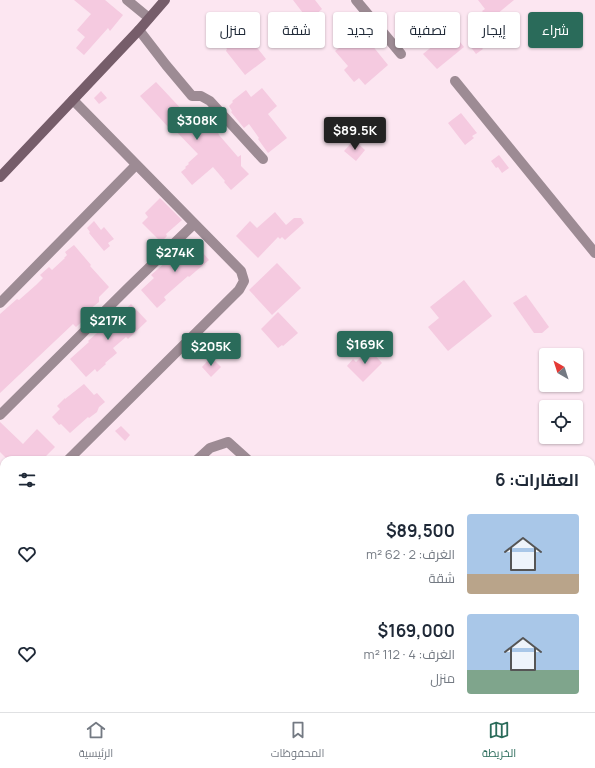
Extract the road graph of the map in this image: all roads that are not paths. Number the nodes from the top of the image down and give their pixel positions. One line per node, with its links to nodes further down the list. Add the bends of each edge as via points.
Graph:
1 (127, 0): 4 (street)
2 (165, 0): 4 (street)
3 (356, 0): 6 (street)
4 (149, 18): 5 (street)
5 (139, 30): 8 (street); 9 (street, via 186,90 192,96 201,96 210,101)
6 (401, 54)
7 (455, 81): 13 (street)
8 (73, 100): 10 (street); 11 (street)
9 (263, 159)
10 (136, 165): 12 (street); 14 (street)
11 (0, 177)
12 (194, 224): 15 (street); 16 (street, via 241,271 244,282 239,290)
13 (595, 253)
14 (0, 303)
15 (0, 415)
16 (72, 456)
17 (202, 456): 18 (street, via 210,448 228,442)
18 (244, 456)

